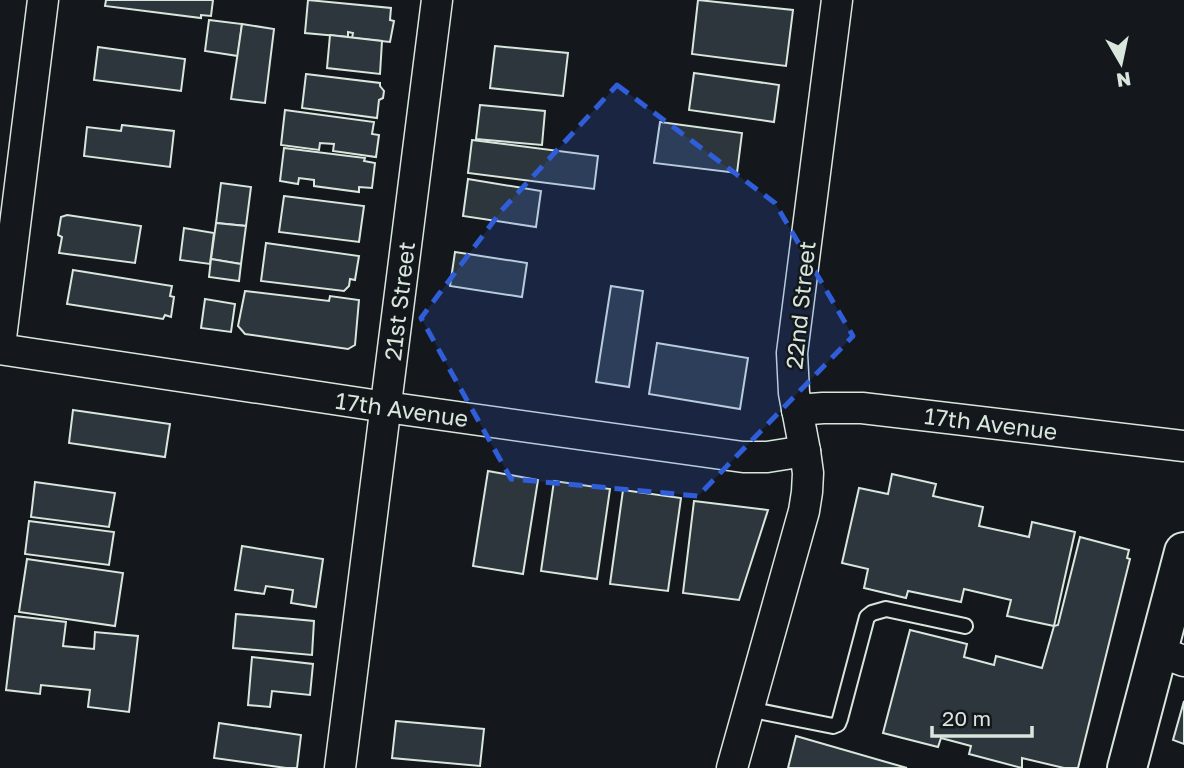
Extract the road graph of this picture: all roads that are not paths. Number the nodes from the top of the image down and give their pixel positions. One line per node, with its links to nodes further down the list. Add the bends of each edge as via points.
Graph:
1 (43, 0): 4 (street)
2 (437, 0): 5 (street, 21st Street)
3 (837, 0): 6 (street, 22nd Street, via 792,353)
4 (0, 348): 5 (street, 17th Avenue)
5 (386, 407): 8 (street, 17th Avenue, via 743,457); 13 (street, 21st Street)
6 (797, 410): 7 (street, 17th Avenue, via 862,408); 8 (street, 22nd Street)
7 (1184, 446)
8 (805, 451): 12 (street, 22nd Street, via 804,511)
9 (1184, 552): 11 (main road)
10 (965, 626): 12 (lane, via 886,609 872,613 867,617 840,719 833,726)
11 (1171, 656): 15 (main road)
12 (748, 709): 14 (street, 22nd Street)
13 (340, 768)
14 (732, 768)
15 (1127, 768)

